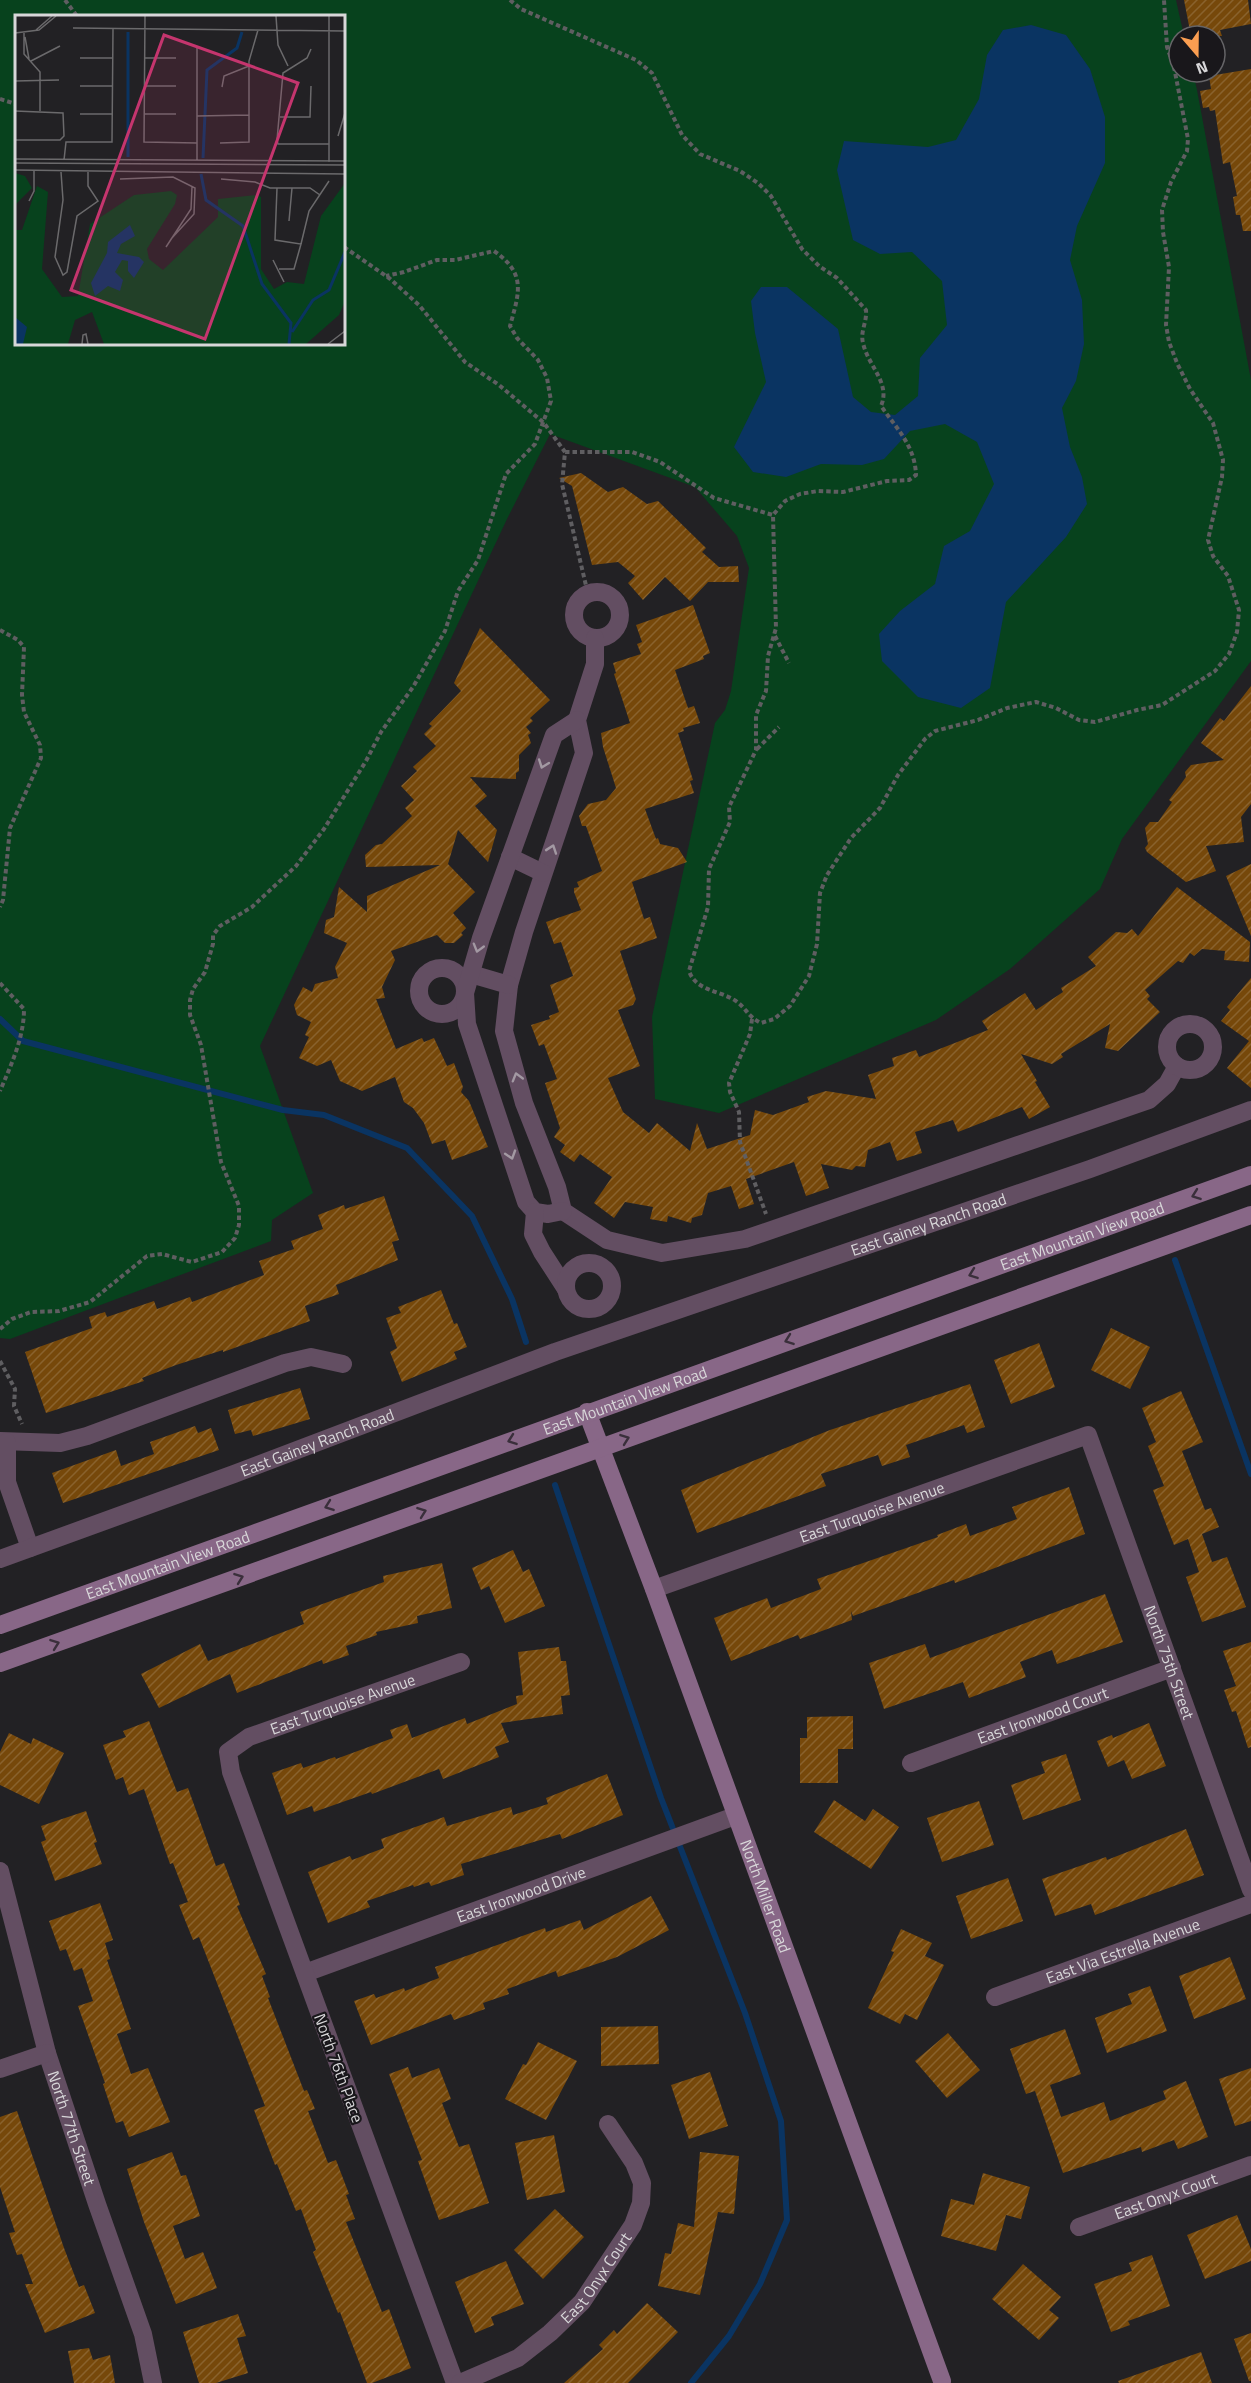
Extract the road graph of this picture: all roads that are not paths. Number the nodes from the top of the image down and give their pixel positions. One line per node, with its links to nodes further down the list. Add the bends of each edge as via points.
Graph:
1 (595, 638): 1 (street, via 581,632 574,619 577,604 596,592 610,596 620,616 609,634); 2 (street, via 595,664)
2 (577, 720): 3 (street, one-way to 3, via 554,735); 4 (street, one-way to 2, via 584,753)
3 (510, 857): 4 (street); 5 (street, one-way to 5)
4 (543, 873): 6 (street)
5 (471, 974): 6 (street); 10 (street, via 465,993 467,1024)
6 (509, 985): 8 (street, one-way to 6, via 504,1031)
7 (1177, 1066): 15 (street, via 1167,1084 1149,1100 745,1239 662,1253)
8 (526, 1108): 10 (street); 12 (street)
9 (1251, 1110): 19 (street, East Gainey Ranch Road)
10 (499, 1119): 13 (street, one-way to 13, via 526,1202)
11 (1251, 1175): 21 (main road, East Mountain View Road, one-way to 21)
12 (563, 1211): 13 (street); 15 (street)
13 (535, 1212): 17 (street, via 533,1234)
14 (1251, 1215): 24 (main road, one-way to 14)
15 (607, 1240): 16 (street)
16 (596, 1264): 17 (street, via 574,1269); 18 (street, via 608,1273 612,1287 607,1301)
17 (566, 1289): 18 (street, via 568,1297 579,1307)
18 (594, 1309): 19 (street)
19 (603, 1336): 25 (street, East Gainey Ranch Road)
20 (343, 1364): 23 (street, via 311,1357 285,1363 60,1443)
21 (587, 1412): 24 (main road, North Miller Road); 28 (main road, East Mountain View Road, one-way to 28)
22 (1088, 1435): 27 (street, East Turquoise Avenue); 31 (street, North 75th Street)
23 (4, 1441): 25 (street, via 7,1482)
24 (600, 1448): 27 (main road, North Miller Road); 30 (main road, one-way to 24)
25 (30, 1548): 26 (street, East Gainey Ranch Road)
26 (1, 1556)
27 (654, 1589): 34 (main road, North Miller Road)
28 (0, 1625)
29 (461, 1662): 32 (street, East Turquoise Avenue, via 249,1737)
30 (0, 1664)
31 (1172, 1668): 33 (street, East Ironwood Court); 36 (street, North 75th Street)
32 (228, 1752): 38 (street, North 76th Place, via 231,1772)
33 (911, 1763)
34 (735, 1816): 38 (street, East Ironwood Drive); 45 (main road, North Miller Road)
35 (0, 1871): 40 (street, North 77th Street)
36 (1251, 1890)
37 (1251, 1904): 39 (street, East Via Estrella Avenue)
38 (305, 1973): 47 (street, North 76th Place)
39 (994, 1997)
40 (47, 2053): 41 (street); 46 (street, North 77th Street, via 143,2334)
41 (0, 2069)
42 (608, 2124): 47 (street, East Onyx Court, via 634,2163 642,2183 641,2204 633,2225 582,2302 550,2333 518,2358)
43 (1251, 2165): 44 (street, East Onyx Court)
44 (1079, 2227)
45 (942, 2381)
46 (153, 2383)
47 (458, 2383)

